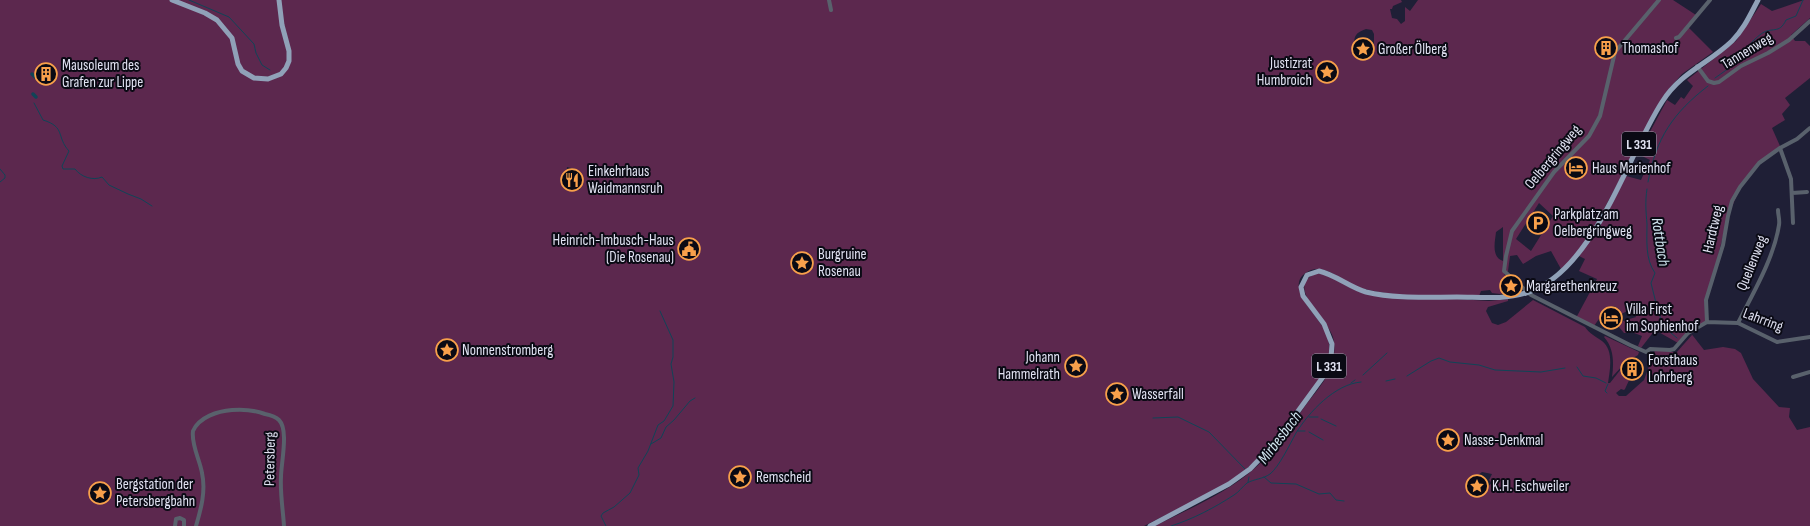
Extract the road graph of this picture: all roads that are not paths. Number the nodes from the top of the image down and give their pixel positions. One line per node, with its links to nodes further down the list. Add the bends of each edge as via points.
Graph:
1 (172, 0): 2 (main road, via 218,20 232,38 242,71 254,78 268,79 281,74 289,61 281,21)
2 (280, 0)
3 (829, 0): 7 (street)
4 (1659, 0): 17 (street, Oelbergringweg, via 1615,52 1600,116 1589,136 1554,172 1515,226 1510,237 1504,271)
5 (1710, 0): 9 (street)
6 (1758, 0): 10 (main road, L 331, via 1737,35 1724,48)
7 (831, 10)
8 (1810, 21): 10 (street, Tannenweg, via 1789,40 1741,66 1719,82 1708,81)
9 (1676, 38)
10 (1697, 66): 17 (main road, L 331, via 1676,84 1660,104 1598,224 1579,252 1551,280)
11 (1810, 128): 12 (street, Hardtweg)
12 (1780, 148): 14 (street, via 1791,179); 18 (street, Hardtweg, via 1754,168 1732,201 1723,245 1706,300)
13 (1807, 192): 14 (street)
14 (1792, 193): 16 (street)
15 (1778, 210): 19 (street, Quellenweg, via 1779,223 1775,240 1759,281)
16 (1793, 223)
17 (1527, 293): 18 (street, via 1646,352 1674,349 1688,333); 27 (main road, L 331, via 1498,297 1376,294 1349,286 1324,272 1315,271 1307,275 1301,287 1303,296 1324,324 1332,344 1331,358 1323,377 1274,444 1250,469 1229,484)
18 (1707, 322): 19 (street, Lahrring)
19 (1738, 323): 20 (street, Lahrring, via 1777,342)
20 (1810, 337)
21 (1810, 372): 22 (street)
22 (1794, 377)
23 (175, 526): 24 (street, via 176,519 180,518 184,520)
24 (184, 526)
25 (196, 526): 26 (street, Petersberg, via 204,484 193,431 198,423 207,417 235,409 273,416 283,426 281,476)
26 (284, 526)
27 (1150, 526)

